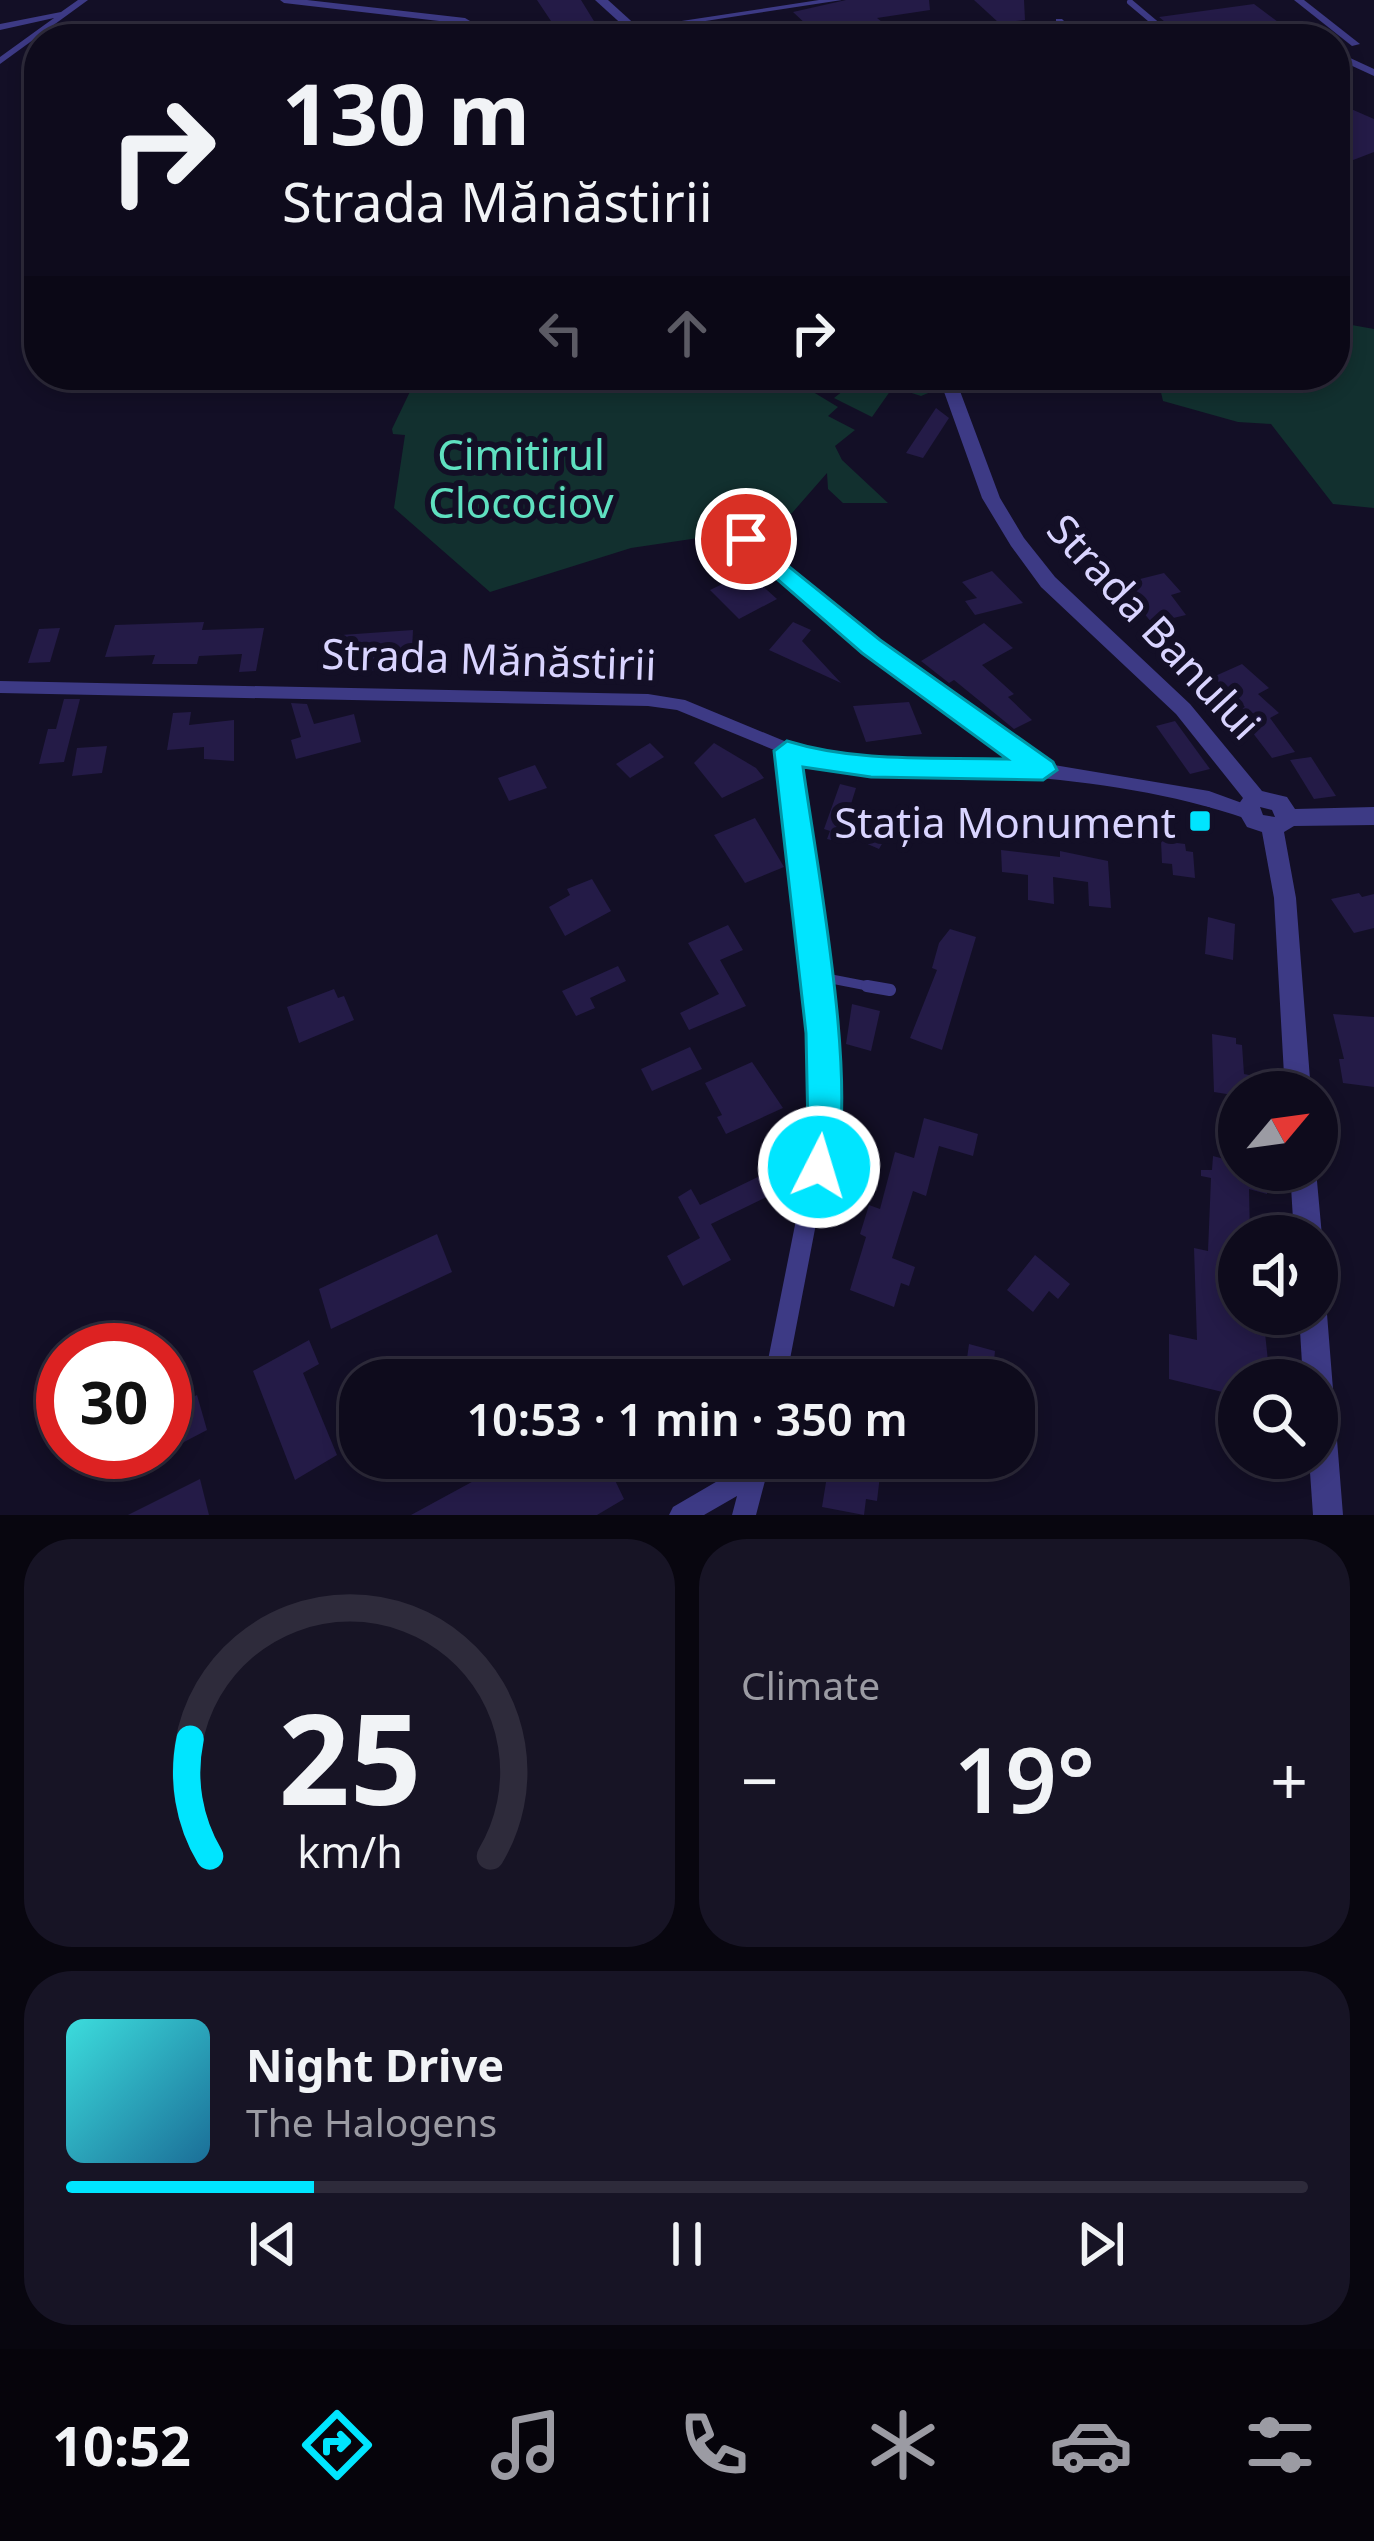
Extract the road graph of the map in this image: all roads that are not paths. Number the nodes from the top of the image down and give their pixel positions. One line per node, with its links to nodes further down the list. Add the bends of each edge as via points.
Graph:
1 (84, 0): 7 (street)
2 (284, 0): 8 (street)
3 (601, 0): 11 (street)
4 (838, 0): 12 (street)
5 (1298, 0): 15 (street)
6 (1130, 2): 14 (lane)
7 (68, 12): 10 (street); 16 (street)
8 (465, 21)
9 (1058, 21): 13 (street)
10 (52, 24)
11 (628, 24)
12 (698, 24)
13 (1061, 24)
14 (1156, 24)
15 (1329, 24)
16 (0, 27)
17 (1374, 37): 19 (street)
18 (1350, 40): 19 (street)
19 (1355, 44): 20 (street)
20 (1350, 46)
21 (951, 390): 26 (street, Strada Banului, via 1016,542 1183,709)
22 (746, 539): 25 (street, via 871,646)
23 (0, 687): 24 (street, Strada Mănăstirii, via 648,700 679,704)
24 (787, 751): 25 (street, Strada Mănăstirii, via 871,766); 29 (street)
25 (1043, 770): 26 (street, Strada Mănăstirii)
26 (1251, 805): 28 (street, Strada Banului, via 1274,800)
27 (1374, 816): 28 (street)
28 (1279, 823): 31 (street)
29 (816, 976): 30 (lane); 33 (street, via 824,1130)
30 (890, 990)
31 (1297, 1071)
32 (1315, 1335): 38 (street)
33 (779, 1359)
34 (736, 1479): 36 (street)
35 (753, 1479): 37 (street)
36 (681, 1515)
37 (744, 1515)
38 (1328, 1515)

